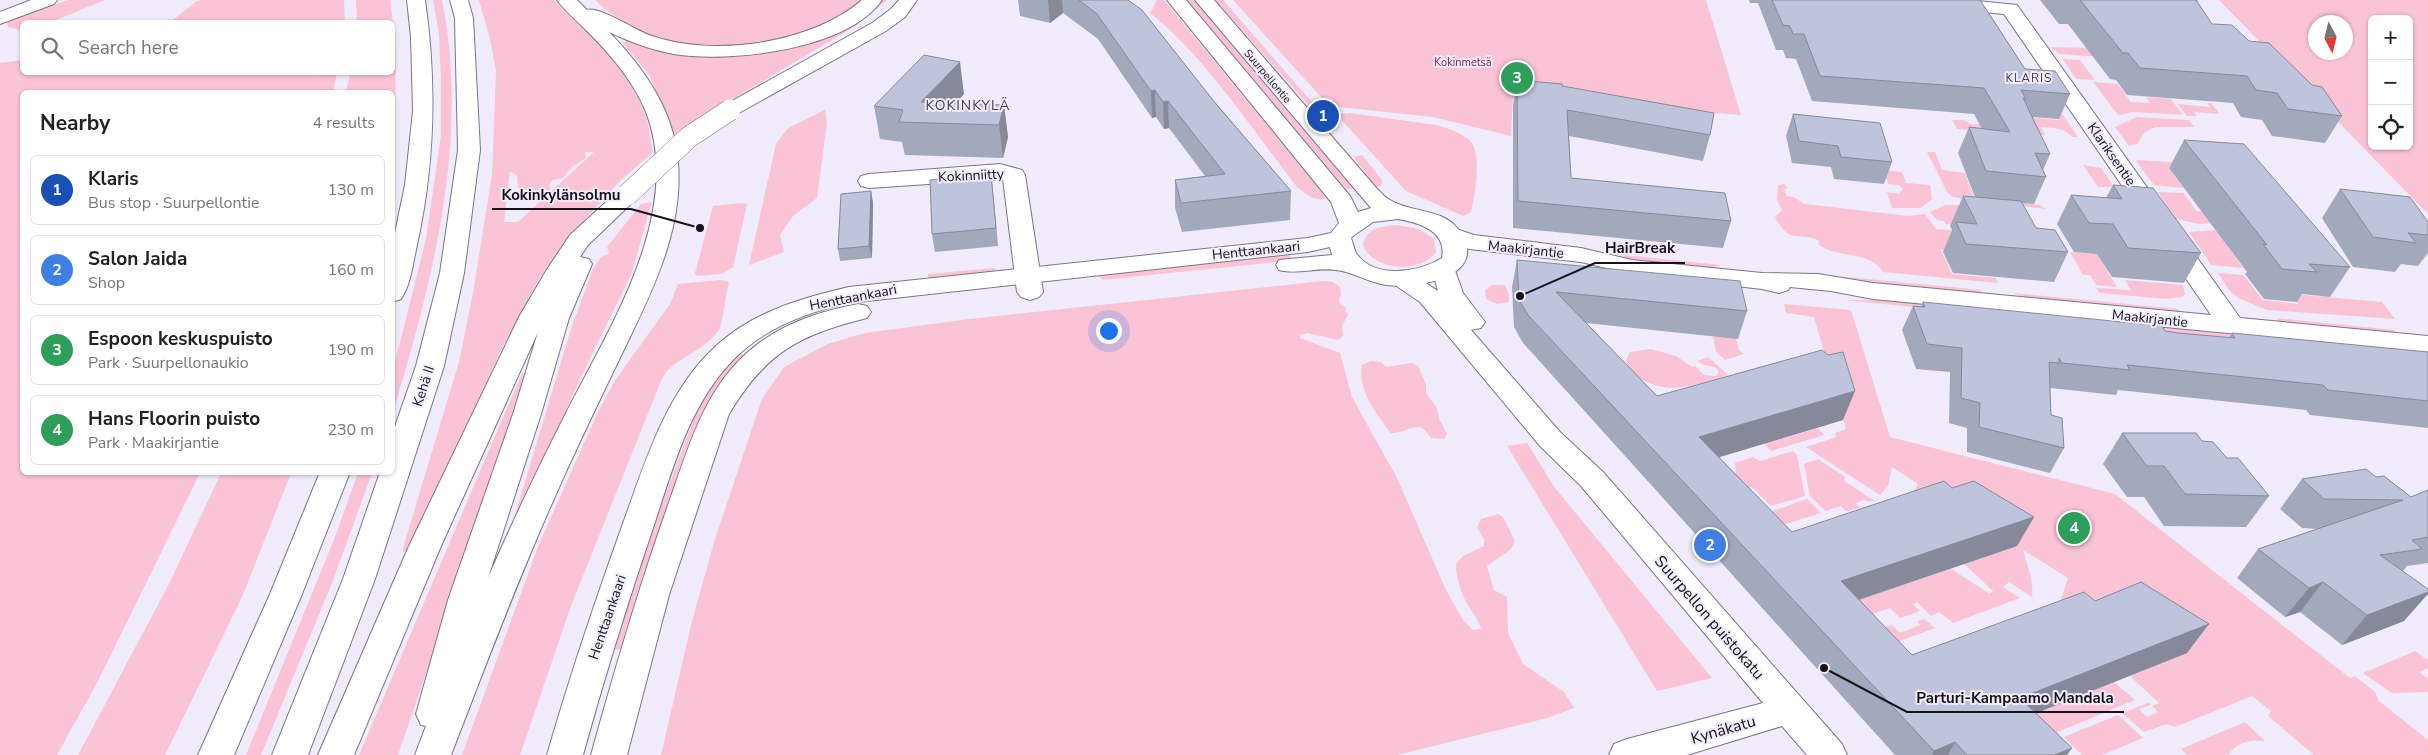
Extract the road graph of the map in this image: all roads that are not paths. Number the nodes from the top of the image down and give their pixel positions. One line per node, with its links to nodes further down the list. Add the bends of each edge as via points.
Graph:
1 (48, 0): 10 (main road)
2 (416, 0): 20 (main road, via 423,42 424,116 413,207)
3 (459, 0): 24 (main road, Kehä II, via 464,18 469,150 452,273 430,366)
4 (568, 0): 5 (main road, via 632,36 676,48 701,50 752,48 801,38 842,23); 33 (main road, via 595,27 648,92 662,131 667,167 664,220 645,280 538,501 488,614)
5 (873, 0)
6 (908, 0): 13 (main road, bridge, via 898,13 879,27 730,110 689,137)
7 (1176, 0): 14 (main road, Suurpellontie, via 1342,201)
8 (1204, 0): 12 (main road, Suurpellontie, via 1370,195)
9 (1978, 7): 22 (main road, Klariksentie, via 2010,9)
10 (0, 18)
11 (869, 181): 21 (main road, Kokinniitty, via 1009,172 1014,175)
12 (1398, 212): 14 (main road, via 1363,217); 15 (main road, via 1428,219)
13 (606, 217): 31 (main road, via 579,240 532,317 424,546); 32 (main road, via 556,318 528,413 478,552)
14 (1345, 231): 16 (main road, via 1343,256); 21 (main road, Henttaankaari, via 1308,245)
15 (1450, 234): 17 (main road, via 1457,245); 18 (main road, Maakirjantie, via 1469,242 1581,255)
16 (1352, 265): 19 (main road, via 1383,276); 21 (main road, Henttaankaari, via 1315,262)
17 (1449, 266): 18 (main road, Maakirjantie, via 1484,260 1581,268); 19 (main road, via 1426,276); 27 (main road, Suurpellon puistokatu, via 1451,294 1460,308 1564,430)
18 (1632, 267): 22 (main road, Maakirjantie, via 1762,281 1796,289 1873,291)
19 (1401, 278): 27 (main road, Suurpellon puistokatu, via 1429,296 1550,439)
20 (395, 282)
21 (1029, 283): 34 (main road, Henttaankaari, via 899,288 824,300 776,318 724,354 702,377 664,454 600,633); 35 (main road, Henttaankaari, via 825,319 793,332 750,363 729,388 708,431 653,595)
22 (2232, 326): 23 (main road, Maakirjantie)
23 (2428, 344)
24 (395, 471)
25 (334, 475): 29 (main road)
26 (394, 475): 30 (main road, Kehä II, via 359,579)
27 (1592, 479): 28 (main road, Suurpellon puistokatu)
28 (1789, 708): 36 (main road, Kynäkatu, via 1735,727); 37 (main road, Suurpellon puistokatu)
29 (216, 755)
30 (290, 755)
31 (336, 755)
32 (425, 755)
33 (434, 755)
34 (565, 755)
35 (609, 755)
36 (1627, 755)
37 (1829, 755)

